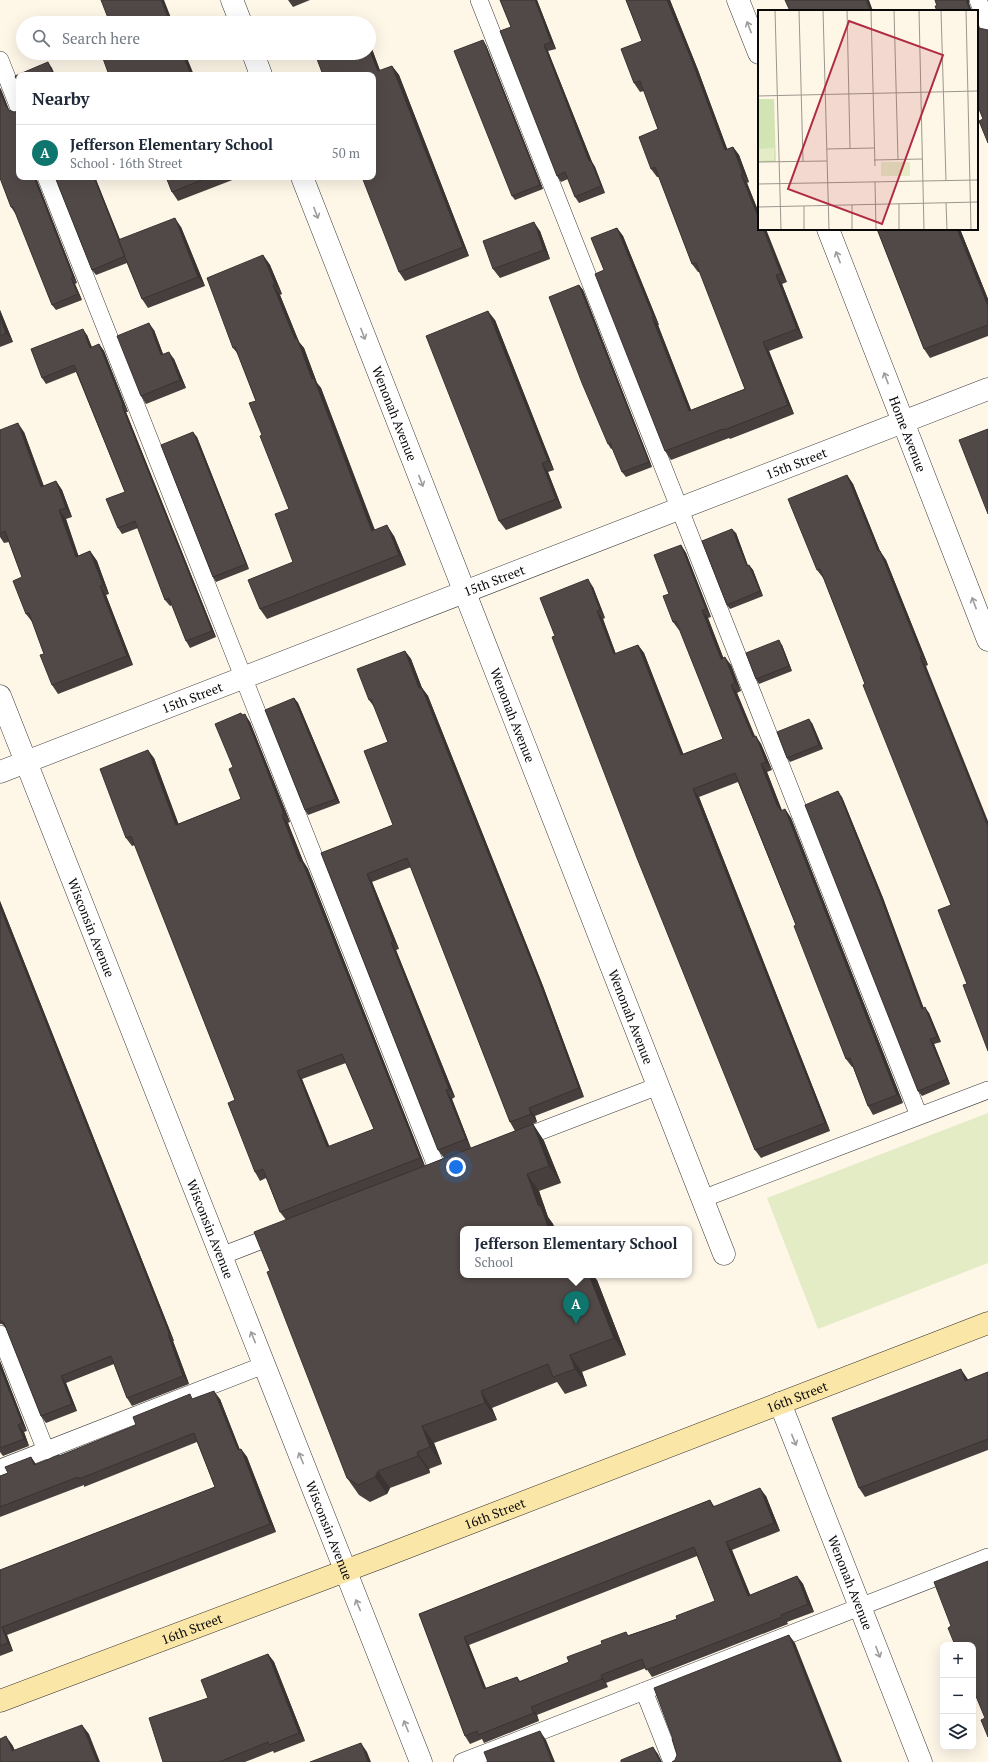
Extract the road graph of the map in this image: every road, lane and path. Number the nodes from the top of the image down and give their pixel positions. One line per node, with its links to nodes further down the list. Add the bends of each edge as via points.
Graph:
1 (232, 0): 5 (street)
2 (479, 0): 17 (lane)
3 (738, 0): 7 (street, one-way to 3)
4 (978, 0): 6 (lane)
5 (238, 16)
6 (988, 25)
7 (758, 50)
8 (0, 60): 11 (lane)
9 (256, 60): 10 (street)
10 (260, 72)
11 (16, 100)
12 (47, 180): 20 (lane)
13 (303, 180): 18 (street, Wenonah Avenue, one-way to 18)
14 (828, 230): 16 (street, Home Avenue, one-way to 14)
15 (988, 389): 16 (street, 15th Street)
16 (903, 422): 17 (street, 15th Street); 19 (street, Home Avenue, one-way to 16)
17 (679, 509): 18 (street, 15th Street); 26 (lane)
18 (465, 592): 20 (street, 15th Street); 24 (street, Wenonah Avenue)
19 (988, 640)
20 (242, 678): 22 (street, 15th Street); 28 (lane)
21 (0, 696): 22 (street, Wisconsin Avenue)
22 (26, 762): 23 (street, 15th Street); 32 (street, Wisconsin Avenue)
23 (0, 772)
24 (658, 1086): 27 (lane); 29 (street, Wenonah Avenue)
25 (988, 1090): 26 (lane)
26 (919, 1116): 29 (lane)
27 (503, 1146)
28 (438, 1171)
29 (702, 1199): 31 (street, Wenonah Avenue)
30 (294, 1228): 32 (lane)
31 (724, 1254)
32 (221, 1256): 35 (street, Wisconsin Avenue, one-way to 32)
33 (988, 1323): 36 (street, 16th Street)
34 (0, 1334): 37 (lane)
35 (264, 1365): 37 (lane); 40 (street, Wisconsin Avenue, one-way to 35)
36 (780, 1403): 40 (street, 16th Street); 41 (street, Wenonah Avenue, one-way to 41)
37 (46, 1450): 38 (lane)
38 (0, 1468)
39 (988, 1556): 41 (lane)
40 (345, 1571): 43 (street, 16th Street); 44 (street, Wisconsin Avenue, one-way to 40)
41 (860, 1607): 42 (lane); 47 (street, Wenonah Avenue, one-way to 47)
42 (644, 1691): 45 (lane); 46 (lane)
43 (0, 1701)
44 (421, 1762)
45 (462, 1762)
46 (672, 1762)
47 (921, 1762)

